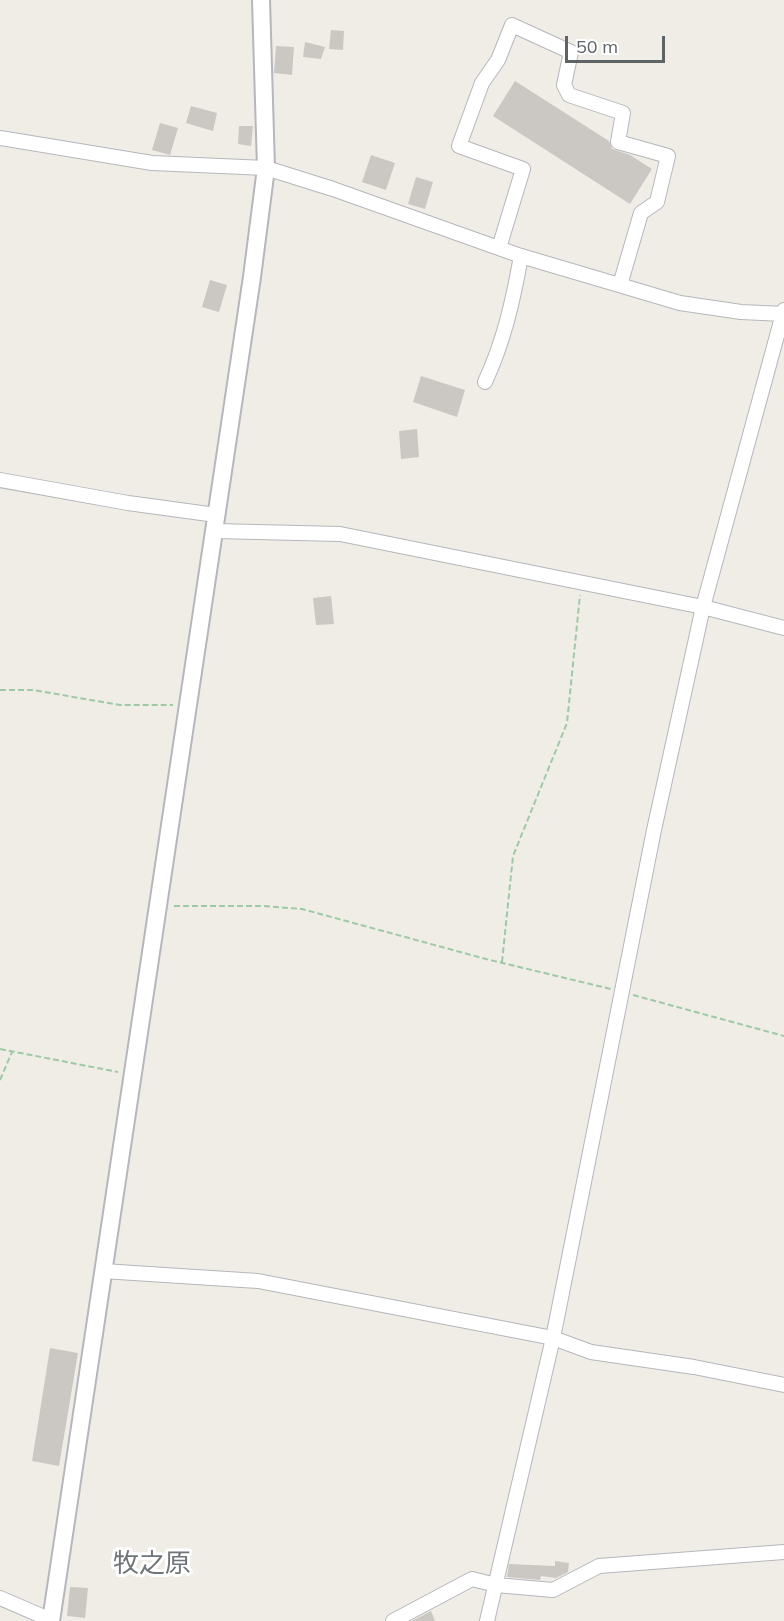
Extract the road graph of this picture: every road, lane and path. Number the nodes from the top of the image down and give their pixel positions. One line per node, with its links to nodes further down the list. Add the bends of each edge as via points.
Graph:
1 (261, 0): 3 (street)
2 (0, 138): 3 (street, via 152,163)
3 (266, 168): 4 (street); 10 (street)
4 (499, 248): 5 (street); 6 (street, via 523,169 459,146 482,83 498,60 512,25 571,52 564,85 569,95 623,113 618,142 668,156 657,202 641,213)
5 (521, 256): 6 (street); 8 (street, via 510,319)
6 (620, 285): 7 (street, via 680,303 741,312)
7 (783, 312): 12 (street)
8 (485, 382)
9 (0, 480): 10 (street)
10 (215, 523): 11 (street, via 340,534); 15 (street)
11 (582, 583): 12 (street); 17 (path, via 567,723 513,856)
12 (703, 607): 13 (street); 18 (street, via 654,830)
13 (784, 628)
14 (0, 690): 15 (path, via 33,690 120,705)
15 (188, 705): 16 (street)
16 (158, 906): 17 (path, via 302,909); 22 (street)
17 (502, 962): 18 (path)
18 (624, 992): 19 (path); 25 (street)
19 (784, 1036)
20 (0, 1049): 21 (path)
21 (13, 1051): 22 (path); 23 (path)
22 (133, 1075): 24 (street)
23 (0, 1080)
24 (103, 1271): 25 (street, via 258,1281); 30 (street)
25 (553, 1338): 26 (street, via 591,1352 694,1366); 28 (street)
26 (784, 1385)
27 (784, 1552): 28 (street, via 600,1566 553,1590)
28 (496, 1585): 31 (street, via 472,1579); 32 (street)
29 (0, 1599): 30 (street)
30 (51, 1621)
31 (393, 1621)
32 (487, 1621)

